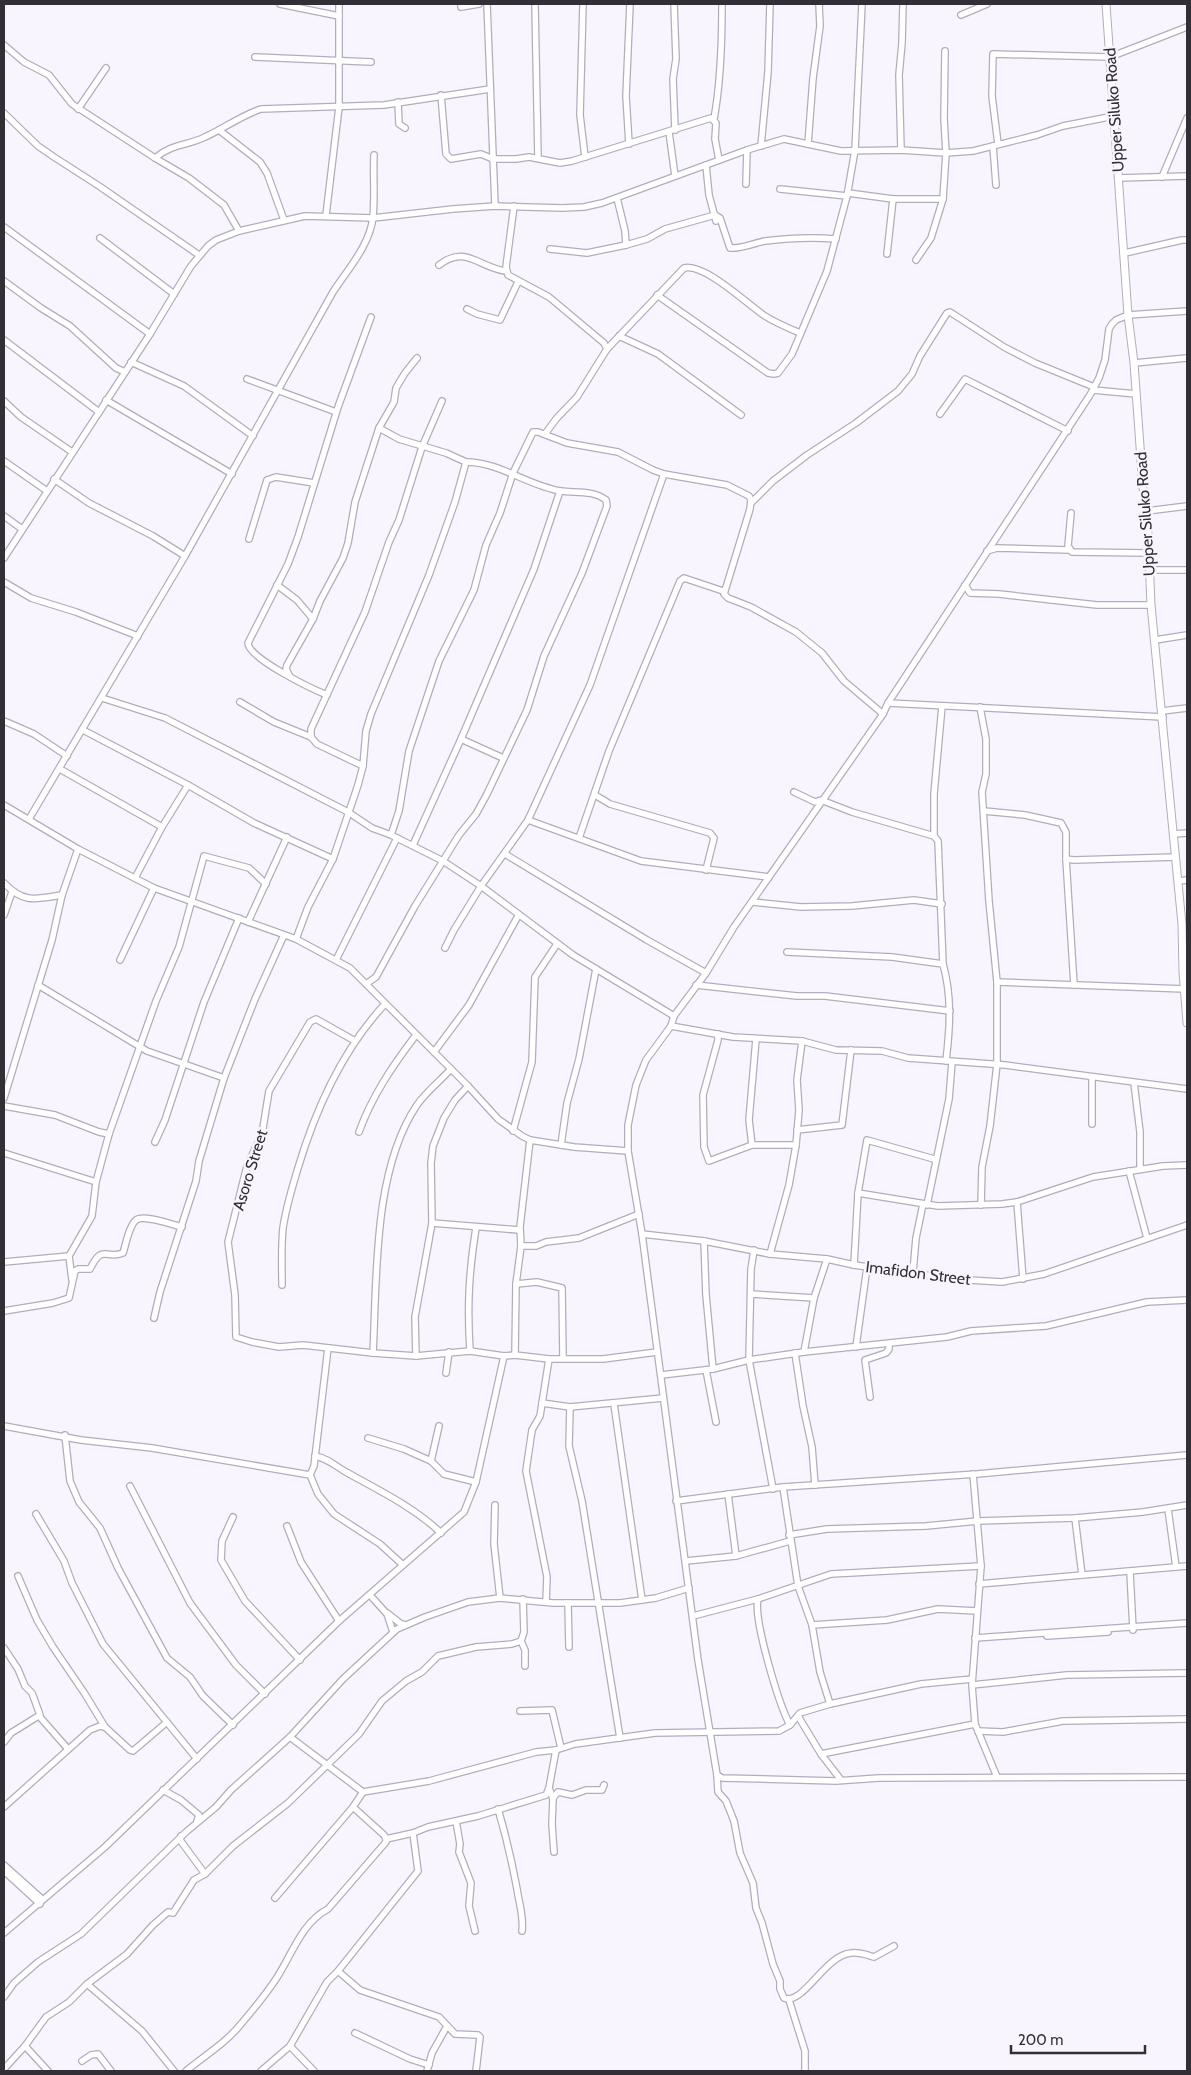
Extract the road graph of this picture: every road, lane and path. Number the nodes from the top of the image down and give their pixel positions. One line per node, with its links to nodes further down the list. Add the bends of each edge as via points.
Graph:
1 (280, 4): 18 (street)
2 (340, 4): 18 (street)
3 (479, 4): 16 (street)
4 (487, 4): 26 (street)
5 (536, 4): 50 (street)
6 (583, 4): 48 (street, via 580,115)
7 (630, 4): 39 (street, via 626,96)
8 (674, 4): 38 (street, via 676,60)
9 (722, 4): 34 (street)
10 (770, 4): 42 (street)
11 (819, 4): 40 (street, via 820,26)
12 (862, 4): 44 (street)
13 (904, 4): 45 (street, via 899,75)
14 (987, 4): 17 (street)
15 (1106, 4): 23 (main road, Upper Siluko Road)
16 (461, 7)
17 (960, 15)
18 (339, 16): 29 (street)
19 (1187, 27): 23 (street)
20 (4, 45): 30 (street, via 24,62 49,75 68,101)
21 (945, 51): 46 (street)
22 (255, 57): 24 (street)
23 (1110, 57): 32 (main road, Upper Siluko Road); 41 (street, via 993,54)
24 (371, 62)
25 (106, 68): 30 (street)
26 (490, 89): 27 (street); 51 (street)
27 (441, 95): 28 (street); 51 (street, via 448,157 455,160 480,154)
28 (398, 102): 29 (street); 36 (street, via 399,124)
29 (339, 107): 37 (street, via 261,109 243,115); 67 (street)
30 (78, 108): 49 (street)
31 (4, 113): 80 (street, via 38,146)
32 (1113, 116): 35 (street); 35 (street); 57 (main road, Upper Siluko Road)
33 (1187, 118): 56 (street)
34 (714, 119): 38 (street); 52 (street)
35 (1098, 120): 41 (street, via 1063,126)
36 (405, 128)
37 (219, 130): 49 (street, via 171,148); 70 (street, via 260,162)
38 (672, 131): 39 (street); 54 (street)
39 (629, 144): 48 (street)
40 (808, 144): 42 (street, via 784,139); 44 (street, via 841,151)
41 (996, 145): 46 (street); 59 (street)
42 (761, 146): 43 (street)
43 (747, 150): 52 (street); 58 (street)
44 (855, 150): 45 (street); 61 (street)
45 (901, 150): 46 (street)
46 (946, 153): 64 (street)
47 (374, 155): 68 (street)
48 (585, 157): 50 (street, via 560,163)
49 (155, 158): 72 (street, via 189,178 224,205)
50 (538, 158): 51 (street)
51 (493, 159): 65 (street)
52 (719, 160): 53 (street)
53 (706, 165): 54 (street); 69 (street)
54 (675, 176): 62 (street)
55 (1187, 176): 56 (street)
56 (1162, 177): 57 (street)
57 (1118, 178): 79 (main road, Upper Siluko Road)
58 (746, 184)
59 (996, 185)
60 (780, 189): 61 (street)
61 (848, 195): 63 (street); 74 (street)
62 (617, 198): 66 (street, via 584,207); 76 (street)
63 (893, 199): 64 (street); 78 (street)
64 (943, 200): 81 (street, via 931,238)
65 (494, 206): 66 (street); 68 (street)
66 (514, 206): 83 (street)
67 (326, 215): 68 (street); 70 (street)
68 (373, 218): 104 (street, via 360,251 333,292)
69 (715, 218): 74 (street, via 720,218 730,248 805,237); 76 (street, via 665,228 647,239)
70 (284, 220): 72 (street)
71 (4, 227): 93 (street)
72 (239, 231): 80 (street, via 216,240)
73 (100, 238): 86 (street)
74 (836, 239): 92 (street, via 827,271)
75 (1187, 240): 79 (street)
76 (626, 245): 77 (street, via 586,253)
77 (550, 249)
78 (887, 254)
79 (1125, 254): 90 (main road, Upper Siluko Road)
80 (199, 256): 86 (street)
81 (916, 260)
82 (439, 265): 83 (street, via 459,256)
83 (506, 271): 85 (street)
84 (4, 281): 101 (street, via 70,326 116,368)
85 (518, 282): 88 (street, via 500,320); 96 (street, via 549,297)
86 (174, 294): 93 (street)
87 (657, 295): 92 (street, via 684,268 690,267 737,293 764,316); 92 (street, via 768,373 778,373 792,354); 94 (street)
88 (467, 309)
89 (1187, 311): 90 (street)
90 (1128, 315): 100 (main road, Upper Siluko Road); 103 (street, via 1116,320 1109,328 1105,360)
91 (371, 318): 110 (street)
92 (800, 333)
93 (150, 334): 99 (street)
94 (619, 336): 96 (street); 112 (street, via 658,354)
95 (4, 340): 109 (street)
96 (607, 349): 115 (street, via 577,397)
97 (417, 358): 113 (street, via 400,380 394,402)
98 (1187, 358): 100 (street)
99 (131, 362): 101 (street); 116 (street, via 184,386)
100 (1134, 363): 105 (main road, Upper Siluko Road)
101 (125, 372): 106 (street)
102 (247, 379): 104 (street)
103 (1094, 389): 105 (street); 114 (street); 128 (street, via 1004,347 947,313 912,374 898,391 807,455)
104 (279, 390): 110 (street); 116 (street)
105 (1136, 394): 130 (main road, Upper Siluko Road)
106 (106, 400): 109 (street); 122 (street)
107 (4, 401): 118 (street, via 21,417)
108 (442, 401): 117 (street)
109 (99, 412): 118 (street)
110 (336, 412): 125 (street)
111 (940, 414): 114 (street, via 965,379)
112 (741, 415)
113 (379, 428): 117 (street, via 399,440); 147 (street, via 355,502 343,558)
114 (1068, 431): 136 (street)
115 (545, 434): 121 (street, via 532,434); 123 (street, via 572,445 618,452)
116 (253, 436): 122 (street)
117 (422, 447): 120 (street); 152 (street, via 365,612)
118 (72, 452): 124 (street)
119 (4, 461): 126 (street)
120 (466, 462): 121 (street); 167 (street, via 429,575 371,714)
121 (513, 473): 127 (street); 181 (street, via 474,590 439,661 412,739 399,811)
122 (232, 474): 138 (street)
123 (664, 474): 128 (street, via 727,484 749,496); 177 (street, via 590,685)
124 (54, 479): 126 (street); 138 (street, via 89,503)
125 (314, 483): 134 (street, via 276,477 267,480); 151 (street, via 288,564 248,643 254,653)
126 (46, 491): 133 (street)
127 (560, 491): 164 (street, via 534,569); 166 (street, via 596,495 606,500 607,506 582,573 544,656 527,710)
128 (751, 504): 145 (street)
129 (1187, 506): 130 (street)
130 (1147, 511): 137 (main road, Upper Siluko Road)
131 (1071, 513): 135 (street)
132 (4, 516): 133 (street)
133 (22, 529): 139 (street)
134 (249, 539)
135 (1069, 550): 136 (street, via 997,548); 137 (street)
136 (987, 551): 144 (street)
137 (1149, 553): 140 (main road, Upper Siluko Road)
138 (185, 556): 149 (street)
139 (4, 558)
140 (1150, 570): 141 (street); 146 (main road, Upper Siluko Road)
141 (1187, 570)
142 (4, 582): 149 (street, via 32,598)
143 (277, 585): 147 (street, via 297,600)
144 (965, 585): 146 (street, via 970,593 1097,605); 155 (street)
145 (724, 591): 159 (street, via 728,598 796,632 822,653 844,681); 185 (street, via 684,578 680,581 609,751)
146 (1151, 604): 150 (main road, Upper Siluko Road)
147 (313, 619): 151 (street, via 287,665)
148 (1187, 635): 150 (street)
149 (138, 636): 153 (street)
150 (1155, 640): 160 (main road, Upper Siluko Road)
151 (288, 676): 152 (street)
152 (327, 695): 163 (street, via 311,729)
153 (102, 698): 162 (street); 175 (street, via 165,718)
154 (240, 702): 163 (street, via 274,722)
155 (888, 703): 156 (street); 159 (street)
156 (942, 706): 157 (street); 182 (street, via 934,794)
157 (980, 707): 160 (street); 174 (street, via 986,739 986,774 982,792)
158 (1187, 708): 160 (street)
159 (883, 714): 172 (street)
160 (1162, 714): 180 (main road, Upper Siluko Road)
161 (4, 720): 165 (street, via 34,734)
162 (82, 730): 165 (street); 169 (street)
163 (311, 737): 167 (street, via 317,744)
164 (461, 740): 166 (street); 186 (street)
165 (67, 756): 168 (street)
166 (503, 758): 192 (street, via 476,814)
167 (363, 766): 175 (street)
168 (60, 769): 176 (street); 178 (street)
169 (188, 785): 178 (street); 183 (street)
170 (794, 792): 172 (street, via 815,802)
171 (595, 795): 193 (street, via 610,804 710,833 714,838)
172 (821, 800): 182 (street); 194 (street)
173 (4, 805): 176 (street)
174 (984, 811): 190 (street, via 1025,814 1061,823 1066,832); 223 (street, via 988,901)
175 (348, 812): 181 (street, via 372,828); 191 (street)
176 (29, 819): 187 (street)
177 (528, 820): 185 (street); 188 (street)
178 (162, 827): 195 (street)
179 (1187, 833): 180 (street)
180 (1174, 834): 189 (main road, Upper Siluko Road)
181 (391, 835): 184 (street)
182 (934, 836): 206 (street, via 938,841)
183 (287, 837): 191 (street); 199 (street)
184 (398, 838): 186 (street); 218 (street)
185 (579, 838): 193 (street, via 641,861)
186 (412, 845): 192 (street)
187 (78, 849): 195 (street); 203 (street)
188 (505, 854): 200 (street); 222 (street)
189 (1176, 857): 190 (street); 197 (main road, Upper Siluko Road)
190 (1066, 858): 227 (street)
191 (333, 859): 213 (street, via 308,907)
192 (443, 861): 200 (street); 225 (street, via 376,977)
193 (706, 870): 194 (street)
194 (769, 877): 205 (street)
195 (135, 878): 201 (street)
196 (1187, 880): 197 (street)
197 (1178, 881): 211 (main road, Upper Siluko Road)
198 (4, 883): 202 (street)
199 (266, 884): 204 (street, via 249,868 204,856); 210 (street)
200 (481, 886): 208 (street); 215 (street)
201 (154, 888): 204 (street); 217 (street)
202 (12, 892): 203 (street, via 34,900); 207 (street)
203 (62, 895): 224 (street)
204 (193, 901): 209 (street); 239 (street)
205 (753, 902): 206 (street, via 801,907 914,900); 222 (street)
206 (942, 904): 219 (street)
207 (4, 915)
208 (518, 916): 214 (street); 241 (street, via 469,1005)
209 (239, 918): 210 (street); 243 (street, via 204,1002)
210 (248, 922): 212 (street)
211 (1184, 924): 221 (main road, Upper Siluko Road)
212 (284, 934): 213 (street); 247 (street)
213 (296, 939): 218 (street)
214 (556, 944): 220 (street); 255 (street, via 535,977 532,1062)
215 (445, 948)
216 (787, 952): 219 (street, via 892,957)
217 (120, 960)
218 (336, 960): 225 (street)
219 (943, 964): 230 (street)
220 (596, 970): 231 (street); 260 (street)
221 (1185, 972): 228 (main road, Upper Siluko Road)
222 (706, 973): 226 (street)
223 (998, 982): 227 (street); 244 (street)
224 (38, 984): 239 (street); 251 (street)
225 (366, 984): 229 (street)
226 (696, 986): 230 (street, via 825,996); 231 (street)
227 (1074, 986): 228 (street)
228 (1185, 989): 232 (main road, Upper Siluko Road)
229 (385, 1004): 235 (street); 237 (street)
230 (950, 1011): 242 (street)
231 (674, 1016): 233 (street)
232 (1187, 1023)
233 (671, 1026): 234 (street); 263 (street, via 646,1060 636,1085 628,1124)
234 (718, 1034): 236 (street); 261 (street, via 702,1095 707,1157 709,1161)
235 (416, 1035): 241 (street); 256 (street, via 392,1066)
236 (756, 1039): 238 (street); 261 (street, via 749,1120)
237 (355, 1041): 295 (street, via 321,1101 289,1198 281,1248); 303 (street, Asoro Street, via 316,1019 305,1028 269,1091 262,1134 247,1166 228,1242 235,1295 236,1337 279,1347)
238 (802, 1041): 240 (street, via 836,1050); 254 (street, via 797,1080)
239 (141, 1047): 243 (street); 257 (street)
240 (851, 1050): 242 (street); 254 (street, via 842,1125)
241 (434, 1052): 245 (street)
242 (949, 1061): 244 (street); 272 (street, via 949,1100)
243 (184, 1063): 247 (street); 259 (street)
244 (997, 1064): 246 (street); 273 (street)
245 (451, 1069): 249 (street); 308 (street, via 418,1104 395,1152 382,1211)
246 (1092, 1077): 248 (street); 253 (street)
247 (224, 1078): 277 (street)
248 (1134, 1083): 250 (street); 267 (street, via 1140,1132)
249 (468, 1086): 255 (street, via 484,1106); 275 (street, via 444,1118 433,1146)
250 (1187, 1089)
251 (4, 1098)
252 (4, 1106): 257 (street, via 56,1115)
253 (1092, 1124)
254 (797, 1130): 262 (street)
255 (513, 1131): 258 (street)
256 (359, 1132)
257 (109, 1134): 269 (street)
258 (530, 1140): 260 (street); 279 (street)
259 (154, 1142)
260 (561, 1145): 263 (street)
261 (752, 1145): 262 (street)
262 (796, 1145): 285 (street)
263 (628, 1151): 274 (street)
264 (4, 1153): 269 (street)
265 (934, 1159): 270 (street, via 867,1140)
266 (1187, 1165): 267 (street)
267 (1140, 1169): 268 (street)
268 (1129, 1171): 271 (street, via 1079,1180); 281 (street)
269 (96, 1182): 286 (street, via 92,1216)
270 (858, 1193): 272 (street); 289 (street)
271 (1017, 1202): 273 (street); 292 (street)
272 (925, 1205): 273 (street); 291 (street, via 916,1238)
273 (980, 1205)
274 (639, 1214): 280 (street); 283 (street, via 579,1238)
275 (432, 1223): 278 (street); 311 (street, via 415,1317)
276 (1187, 1225): 281 (street, Imafidon Street)
277 (182, 1227): 293 (street, via 137,1219 123,1253 98,1255 90,1269 78,1269); 300 (street)
278 (476, 1228): 279 (street); 304 (street, via 467,1310)
279 (519, 1230): 283 (street)
280 (642, 1234): 282 (street, Imafidon Street); 306 (street)
281 (1147, 1238): 292 (street, Imafidon Street)
282 (704, 1242): 284 (street, Imafidon Street); 316 (street)
283 (521, 1246): 294 (street)
284 (754, 1250): 285 (street, Imafidon Street); 296 (street)
285 (770, 1254): 287 (street, Imafidon Street)
286 (69, 1256): 288 (street); 293 (street)
287 (827, 1259): 289 (street, Imafidon Street); 297 (street)
288 (4, 1262)
289 (854, 1265): 290 (street, Imafidon Street)
290 (868, 1267): 291 (street, Imafidon Street); 302 (street)
291 (913, 1272): 292 (street, Imafidon Street, via 953,1279 1002,1282)
292 (1023, 1279)
293 (72, 1280): 299 (street, via 69,1298)
294 (516, 1284): 310 (street); 313 (street, via 537,1282 562,1288)
295 (282, 1285)
296 (750, 1294): 297 (street); 315 (street)
297 (814, 1298): 307 (street)
298 (1187, 1300): 301 (street, via 1147,1302 1046,1326 971,1331)
299 (4, 1311)
300 (154, 1318)
301 (889, 1344): 302 (street); 319 (street, via 890,1349 886,1353 865,1360)
302 (856, 1347): 307 (street)
303 (328, 1348): 308 (street); 330 (street)
304 (470, 1351): 305 (street); 312 (street)
305 (449, 1352): 311 (street); 317 (street)
306 (657, 1352): 313 (street, via 603,1359); 318 (street)
307 (804, 1352): 309 (street)
308 (373, 1353): 311 (street)
309 (795, 1353): 315 (street); 335 (street, via 802,1406 812,1447)
310 (515, 1355): 312 (street); 314 (street)
311 (416, 1356)
312 (504, 1356): 334 (street)
313 (563, 1358): 314 (street)
314 (549, 1359): 321 (street)
315 (748, 1360): 316 (street); 338 (street)
316 (709, 1369): 318 (street); 324 (street)
317 (446, 1373)
318 (660, 1375): 320 (street)
319 (870, 1397)
320 (662, 1398): 322 (street); 340 (street)
321 (542, 1403): 323 (street); 368 (street, via 540,1416 532,1430 526,1471 547,1577)
322 (614, 1404): 323 (street); 367 (street)
323 (570, 1407): 370 (street, via 569,1446 582,1501)
324 (716, 1422)
325 (4, 1426): 327 (street)
326 (439, 1426): 331 (street)
327 (65, 1435): 333 (street); 396 (street, via 70,1481 79,1502 100,1528 167,1658 190,1677 203,1696)
328 (368, 1438): 331 (street)
329 (1187, 1455): 332 (street)
330 (315, 1456): 333 (street); 349 (street, via 326,1458 412,1510)
331 (431, 1461): 334 (street, via 444,1474)
332 (973, 1474): 335 (street); 347 (street)
333 (310, 1475): 353 (street, via 318,1494 334,1514 380,1544)
334 (476, 1482): 349 (street, via 464,1512)
335 (815, 1485): 337 (street)
336 (130, 1486): 389 (street, via 190,1603 236,1665)
337 (783, 1487): 338 (street); 350 (street)
338 (773, 1489): 339 (street)
339 (728, 1494): 340 (street); 351 (street)
340 (676, 1501): 352 (street)
341 (495, 1505): 364 (street, via 494,1544)
342 (1187, 1505): 343 (street)
343 (1168, 1509): 346 (street); 356 (street)
344 (36, 1514): 395 (street, via 64,1561 104,1644)
345 (233, 1517): 385 (street, via 222,1541 221,1560 245,1601)
346 (1075, 1518): 347 (street); 359 (street)
347 (978, 1522): 350 (street, via 827,1529); 354 (street)
348 (288, 1526): 374 (street, via 301,1562)
349 (441, 1533): 353 (street)
350 (789, 1538): 351 (street); 361 (street)
351 (736, 1556): 352 (street)
352 (686, 1561): 362 (street)
353 (403, 1566): 363 (street)
354 (981, 1566): 360 (street); 361 (street, via 830,1574)
355 (1187, 1566): 356 (street)
356 (1176, 1567): 357 (street)
357 (1131, 1571): 359 (street); 378 (street)
358 (18, 1576): 399 (street, via 37,1620)
359 (1082, 1576): 360 (street)
360 (979, 1584): 371 (street)
361 (798, 1586): 365 (street); 376 (street)
362 (689, 1588): 367 (street); 373 (street)
363 (370, 1596): 372 (street); 374 (street)
364 (500, 1598): 366 (street); 375 (street, via 468,1602)
365 (758, 1599): 373 (street); 398 (street, via 766,1650 780,1702)
366 (523, 1600): 368 (street); 382 (street, via 524,1632)
367 (642, 1600): 370 (street)
368 (546, 1602): 369 (street)
369 (568, 1603): 370 (street); 383 (street)
370 (597, 1603): 403 (street)
371 (977, 1611): 376 (street, via 938,1609 887,1620); 381 (street)
372 (386, 1612): 375 (street); 379 (street)
373 (693, 1616): 400 (street)
374 (339, 1621): 385 (street)
375 (406, 1625): 379 (street)
376 (812, 1625): 390 (street, via 820,1672)
377 (1187, 1625): 378 (street)
378 (1134, 1628): 380 (street); 381 (street)
379 (393, 1632): 402 (street)
380 (1044, 1636)
381 (975, 1638): 388 (street)
382 (521, 1641): 386 (street, via 525,1650); 409 (street, via 438,1656 382,1701 360,1734)
383 (569, 1647)
384 (4, 1648): 392 (street, via 32,1693)
385 (300, 1660): 389 (street)
386 (525, 1666)
387 (1187, 1673): 388 (street, via 1067,1675)
388 (972, 1682): 390 (street, via 921,1684); 397 (street)
389 (265, 1694): 396 (street)
390 (830, 1704): 393 (street, via 809,1709)
391 (520, 1711): 406 (street, via 552,1710)
392 (39, 1716): 404 (street, via 11,1733); 405 (street)
393 (798, 1716): 398 (street); 407 (street)
394 (1187, 1719): 401 (street, via 1063,1721 1003,1732)
395 (166, 1722): 399 (street, via 133,1751); 408 (street)
396 (233, 1724): 408 (street)
397 (975, 1724): 401 (street); 407 (street)
398 (790, 1725): 400 (street, via 779,1731)
399 (105, 1727): 405 (street, via 94,1728)
400 (709, 1731): 403 (street); 410 (street)
401 (978, 1731): 411 (street)
402 (290, 1736): 409 (street); 422 (street)
403 (620, 1738): 406 (street)
404 (4, 1742)
405 (68, 1749): 419 (street)
406 (558, 1749): 415 (street); 417 (street, via 429,1781)
407 (821, 1754): 413 (street)
408 (197, 1758): 416 (street)
409 (328, 1765): 417 (street); 429 (street, via 288,1803 233,1846)
410 (717, 1775): 413 (street, via 722,1778); 439 (street, via 718,1792 726,1801 734,1821 740,1853 753,1883 756,1908 780,1989 784,1998)
411 (997, 1777): 412 (street); 413 (street)
412 (1187, 1777)
413 (841, 1780)
414 (604, 1785): 418 (street, via 602,1790 586,1790 572,1795 558,1792)
415 (549, 1788): 418 (street); 421 (street, via 542,1797)
416 (163, 1790): 422 (street); 431 (street, via 105,1847)
417 (363, 1792): 420 (street)
418 (552, 1798): 427 (street)
419 (4, 1806)
420 (353, 1807): 426 (street); 430 (street)
421 (498, 1809): 423 (street); 433 (street, via 514,1871)
422 (202, 1815): 425 (street)
423 (456, 1821): 424 (street); 432 (street, via 460,1852 471,1883 468,1906)
424 (413, 1833): 426 (street); 436 (street, via 418,1871)
425 (181, 1836): 429 (street, via 180,1840); 438 (street, via 81,1934 38,1962 14,1983)
426 (386, 1838): 450 (street, via 334,1903 308,1926 276,1979 240,2026)
427 (554, 1852)
428 (4, 1868): 431 (street)
429 (206, 1874): 437 (street, via 194,1880 173,1913 164,1914 127,1954)
430 (275, 1898)
431 (41, 1901): 434 (street)
432 (475, 1931)
433 (522, 1931)
434 (4, 1933)
435 (894, 1946): 439 (street, via 874,1957 850,1952 842,1956 821,1971 796,1998)
436 (338, 1970): 440 (street, via 360,1990 439,2017); 443 (street, via 327,1982)
437 (87, 1984): 442 (street, via 69,2002 46,2017); 449 (street, via 142,2031)
438 (4, 1997)
439 (789, 2000): 454 (street, via 805,2051)
440 (447, 2026): 446 (street, via 432,2053); 453 (street, via 455,2034 476,2034 480,2037)
441 (356, 2033): 446 (street)
442 (25, 2046): 445 (street); 447 (street)
443 (290, 2046): 451 (street); 452 (street)
444 (82, 2061): 448 (street, via 98,2054)
445 (4, 2068)
446 (428, 2068)
447 (48, 2071)
448 (112, 2071)
449 (174, 2071)
450 (186, 2071)
451 (261, 2071)
452 (314, 2071)
453 (476, 2071)
454 (805, 2071)

